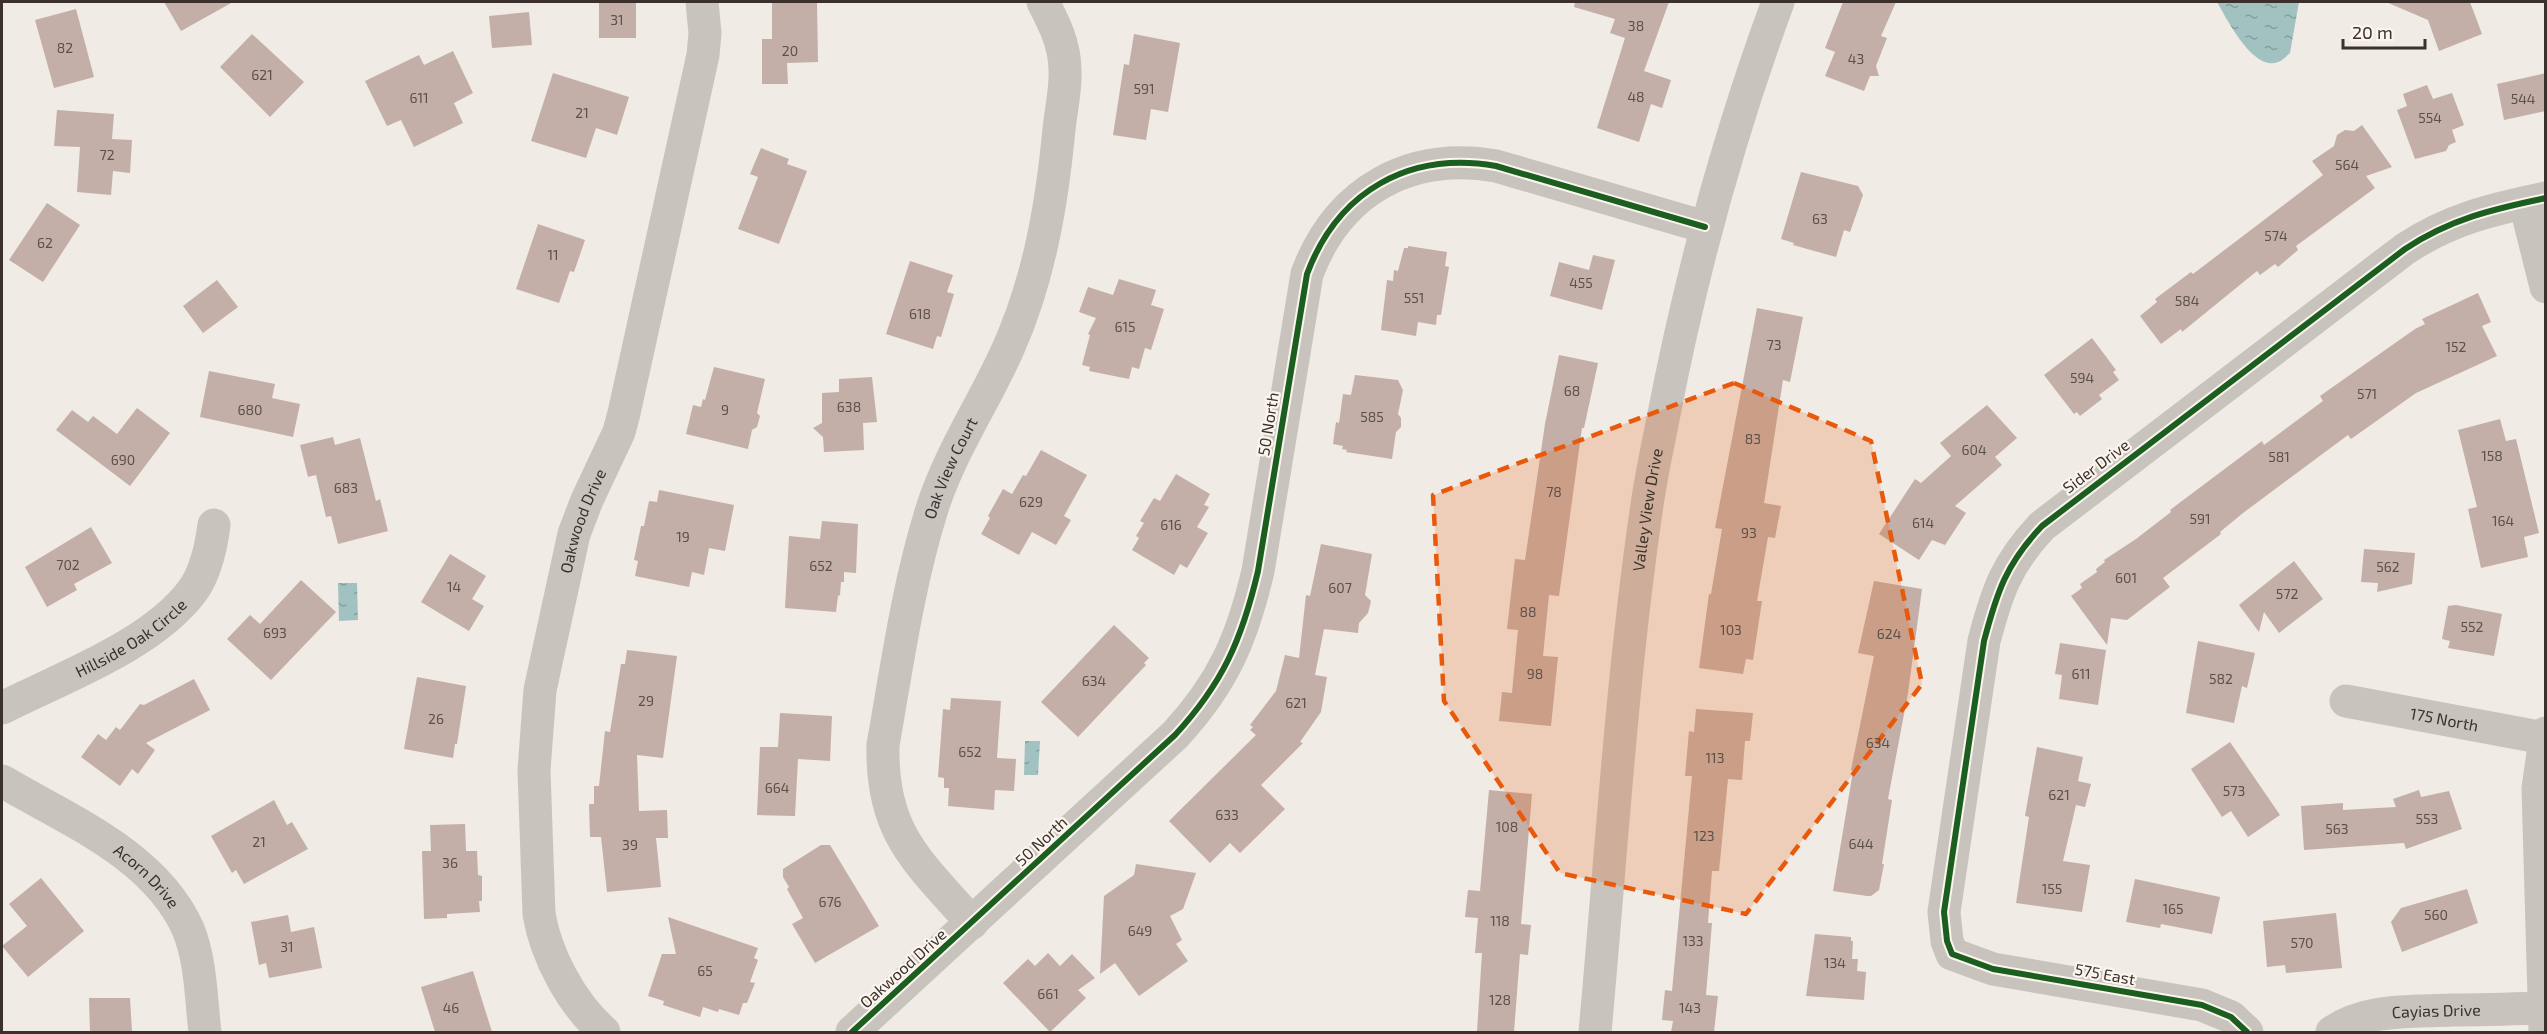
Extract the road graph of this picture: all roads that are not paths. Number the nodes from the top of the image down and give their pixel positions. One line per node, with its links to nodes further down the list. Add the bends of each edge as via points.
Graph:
1 (702, 2): 16 (street, Oakwood Drive, via 703,55 636,367 619,432 574,534 536,716 534,781 543,935 560,973)
2 (1043, 2): 12 (street, Oak View Court, via 1062,45 1065,71 1054,176 1041,249 1020,322 956,450 933,507 919,556 883,745 883,776 898,831 915,858)
3 (1778, 2): 5 (street, Valley View Drive)
4 (2535, 200): 6 (street); 13 (street, Sider Drive, via 2462,219 2420,239 2063,509 2024,546 2000,588 1984,641 1944,912)
5 (1705, 227): 12 (street, 50 North, via 1472,162 1430,165 1396,175 1348,206 1325,234 1307,274 1258,571 1247,617 1226,668 1212,692 1176,735); 18 (street, Valley View Drive, via 1680,327 1646,510 1628,646)
6 (2546, 287)
7 (214, 525): 9 (street, Hillside Oak Circle, via 204,569 193,590 165,620 121,649)
8 (2346, 701): 10 (street, 175 North)
9 (2, 708)
10 (2545, 735): 14 (street, via 2538,800)
11 (2, 781): 15 (street, Acorn Drive, via 122,852 161,887 179,913 194,948)
12 (972, 923): 17 (street, Oakwood Drive)
13 (1952, 954): 19 (street, 575 East, via 1994,969 2202,1005 2231,1017)
14 (2545, 1020): 20 (street, Cayias Drive, via 2395,1012 2364,1017)
15 (205, 1032)
16 (604, 1032)
17 (852, 1032)
18 (1595, 1032)
19 (2247, 1032)
20 (2332, 1032)

